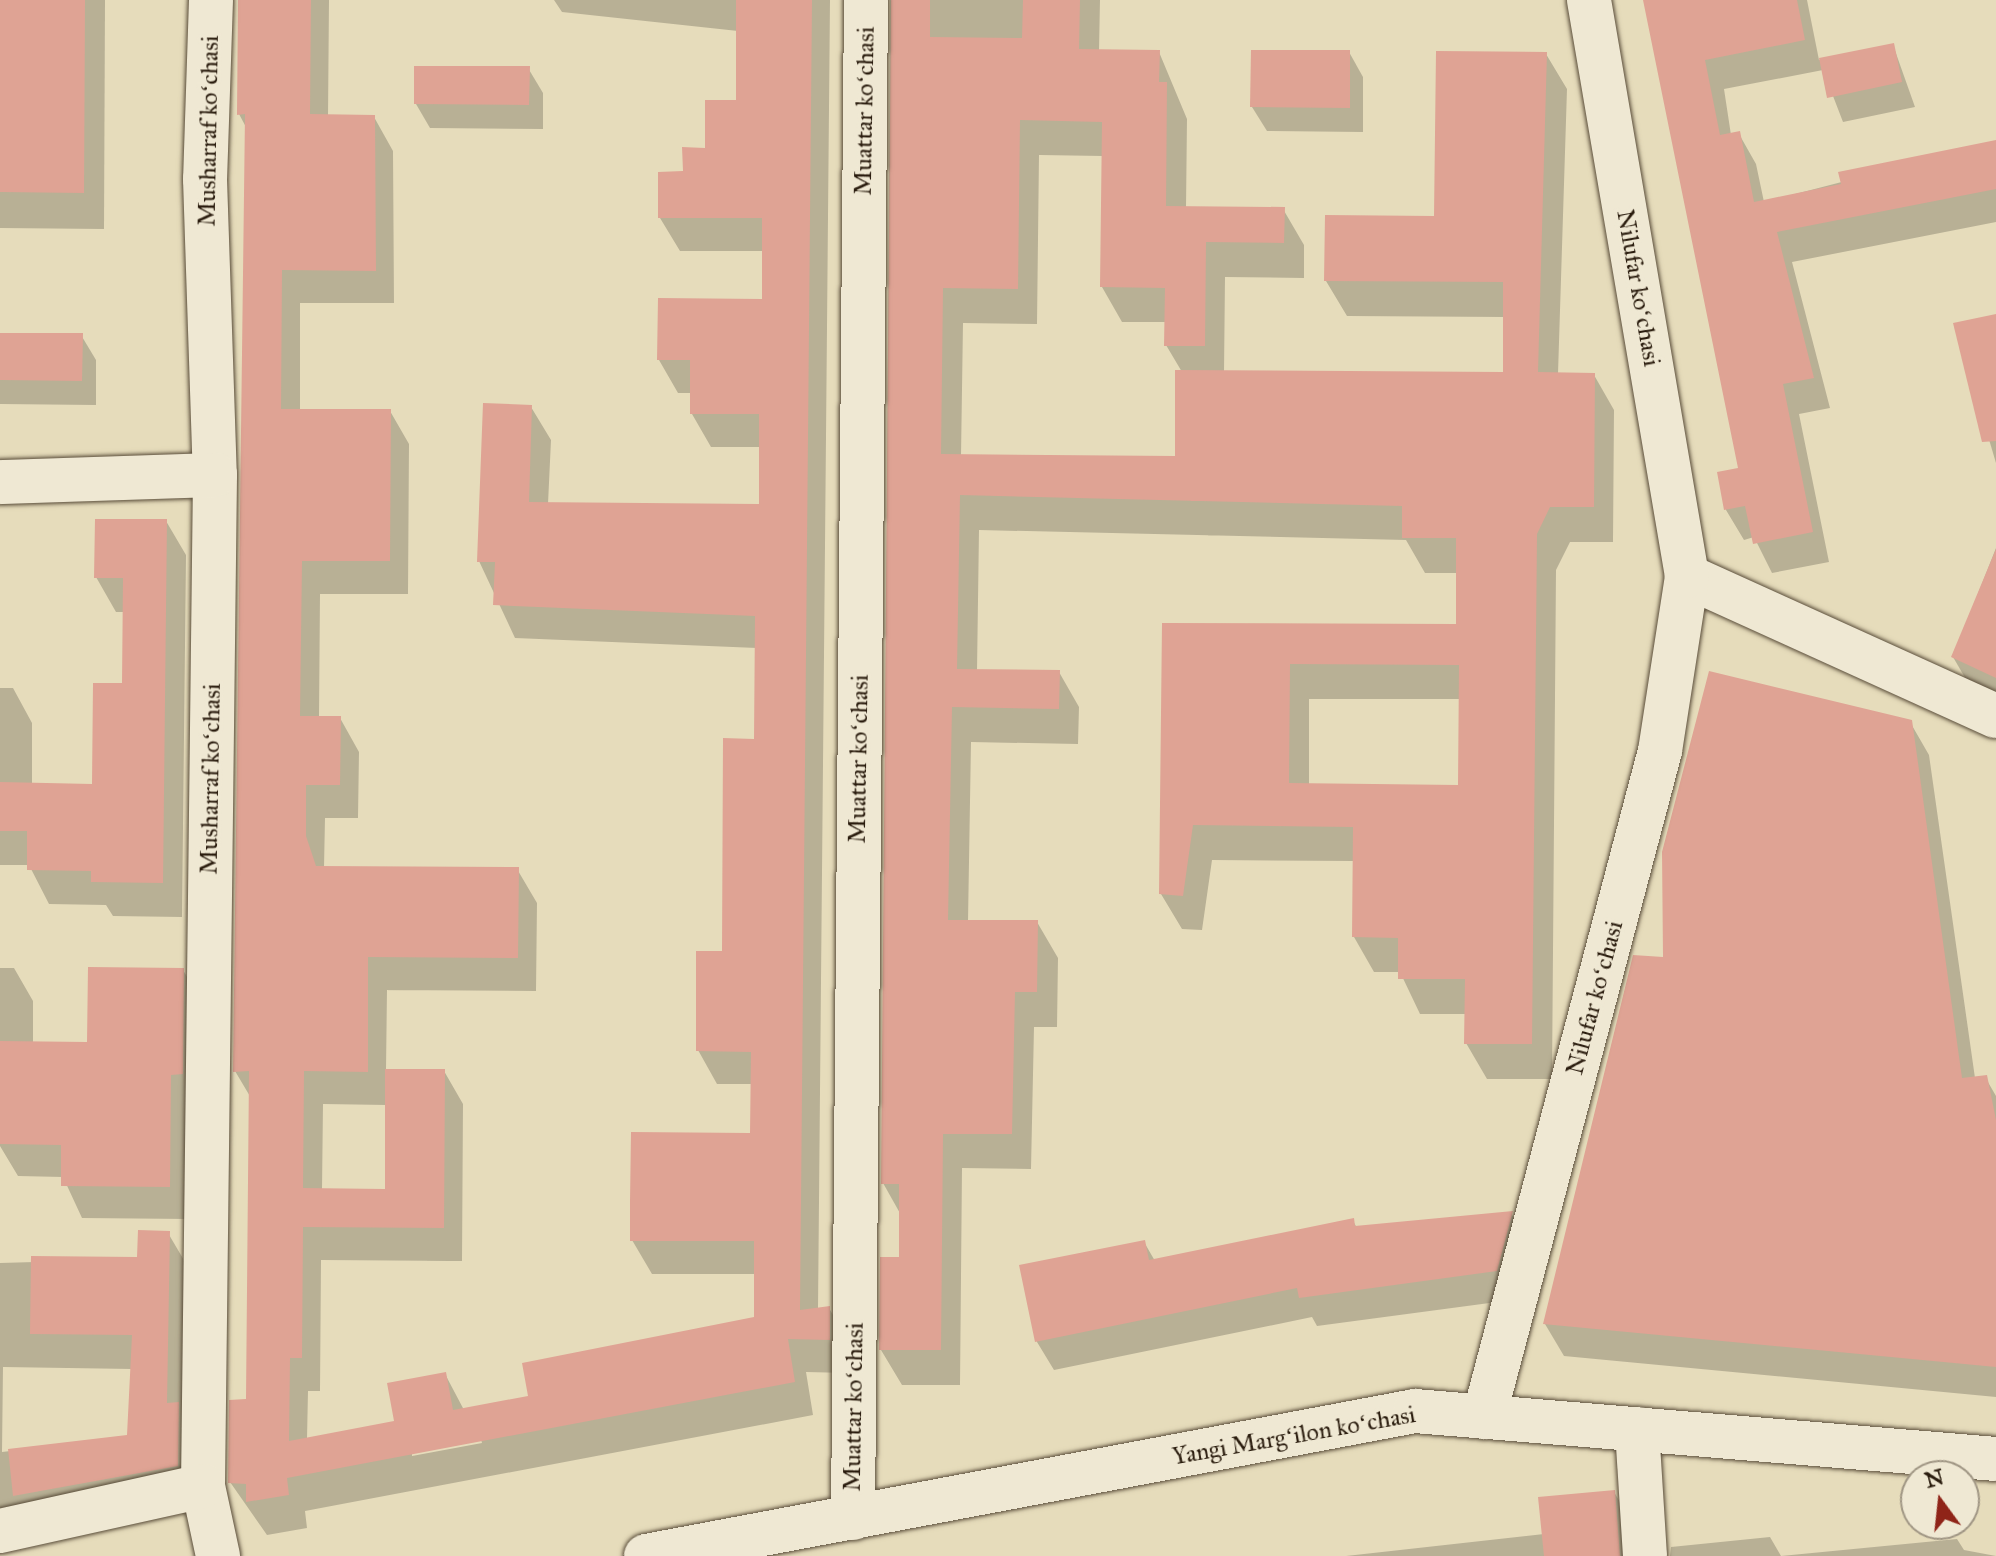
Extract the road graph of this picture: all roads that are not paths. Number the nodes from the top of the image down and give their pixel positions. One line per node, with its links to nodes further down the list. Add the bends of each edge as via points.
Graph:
1 (211, 0): 4 (street, Musharraf koʻchasi, via 205,179)
2 (866, 0): 12 (street, Muattar koʻchasi)
3 (1589, 0): 6 (street, Nilufar koʻchasi)
4 (215, 475): 5 (street); 11 (street, Musharraf koʻchasi)
5 (0, 482)
6 (1687, 576): 7 (street); 8 (street, Nilufar koʻchasi, via 1660,751)
7 (1996, 716)
8 (1484, 1417): 9 (street, Yangi Margʻilon koʻchasi); 12 (street, Yangi Margʻilon koʻchasi, via 1415,1411)
9 (1637, 1429): 10 (street, Yangi Margʻilon koʻchasi); 16 (street)
10 (1996, 1459)
11 (203, 1486): 13 (street); 14 (street, Musharraf koʻchasi)
12 (853, 1518): 15 (street, Yangi Margʻilon koʻchasi)
13 (0, 1531)
14 (218, 1556)
15 (646, 1556)
16 (1645, 1556)

